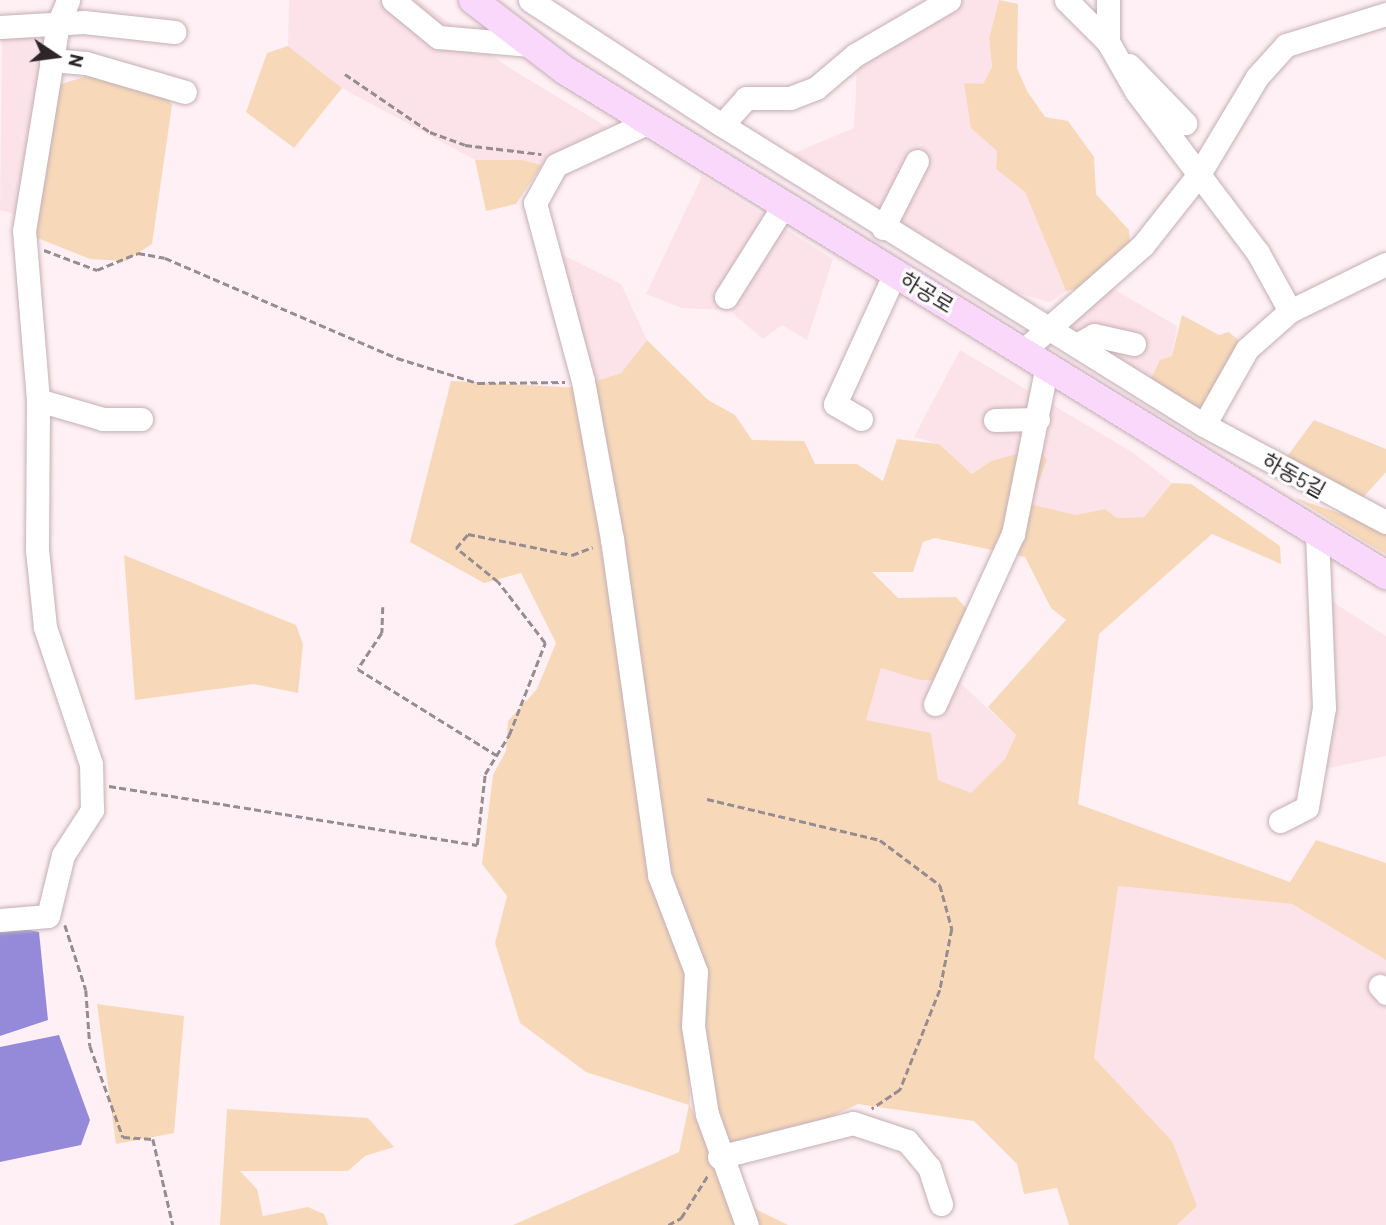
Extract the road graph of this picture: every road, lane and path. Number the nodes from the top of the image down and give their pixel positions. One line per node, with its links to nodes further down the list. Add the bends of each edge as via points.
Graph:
1 (68, 0): 9 (street)
2 (393, 0): 12 (street, via 438,37)
3 (474, 0): 12 (main road, 하공로)
4 (530, 0): 19 (street, 하동5길)
5 (949, 0): 19 (street, via 855,55 816,88 790,98 746,98)
6 (1066, 0): 13 (street)
7 (1108, 0): 13 (street)
8 (1386, 14): 22 (street, via 1286,45 1257,77)
9 (58, 23): 10 (street); 11 (street); 14 (street)
10 (0, 27)
11 (174, 32)
12 (531, 46): 17 (main road, 하공로)
13 (1113, 50): 18 (street, via 1140,71); 22 (street)
14 (51, 60): 16 (street, via 86,63); 25 (street)
15 (345, 74): 20 (path, via 430,132 465,145)
16 (185, 92)
17 (649, 122): 20 (street); 23 (main road, 하공로)
18 (1185, 123)
19 (722, 125): 24 (street, 하동5길)
20 (572, 158): 34 (street, via 556,165 535,203)
21 (917, 161): 24 (street)
22 (1199, 174): 29 (street); 30 (street, via 1143,245)
23 (784, 205): 27 (main road, 하공로); 28 (street)
24 (883, 228): 30 (street, 하동5길)
25 (24, 242): 34 (path, via 97,270 138,253 165,258 397,358 478,383); 35 (street)
26 (1386, 264): 29 (street)
27 (895, 273): 33 (main road, 하공로); 37 (street, via 835,404)
28 (726, 298)
29 (1290, 311): 40 (street, via 1247,349)
30 (1052, 327): 31 (street, 하동5길); 33 (street)
31 (1078, 344): 32 (street, via 1094,335); 40 (street, 하동5길)
32 (1134, 344)
33 (1035, 358): 38 (street); 42 (main road, 하공로)
34 (583, 381): 43 (street)
35 (38, 401): 36 (street, via 103,419); 49 (street, via 37,551 45,627 91,764)
36 (141, 419)
37 (861, 419)
38 (1038, 419): 39 (street); 47 (street, via 1013,534)
39 (995, 420)
40 (1204, 425): 41 (street, 하동5길)
41 (1386, 522)
42 (1317, 532): 44 (main road, 하공로); 51 (street, via 1324,708 1307,807)
43 (612, 539): 48 (path, via 572,555 468,534 456,548 498,582 545,643); 55 (street, via 659,874 696,972 693,1026)
44 (1376, 569): 45 (street)
45 (1386, 587)
46 (383, 607): 48 (path, via 382,633 358,669)
47 (935, 704)
48 (496, 755): 49 (path, via 485,774 477,845)
49 (91, 783): 52 (street, via 92,810 63,855)
50 (707, 799): 54 (path, via 880,840 940,885 952,929 940,990 900,1090)
51 (1280, 821)
52 (57, 891): 53 (street, via 48,916); 57 (path, via 86,990 90,1046 123,1137 153,1139)
53 (0, 920)
54 (853, 1123): 55 (street); 56 (street, via 907,1140 929,1167)
55 (719, 1157): 58 (path, via 681,1218); 59 (street)
56 (942, 1204)
57 (173, 1225)
58 (668, 1225)
59 (747, 1225)

